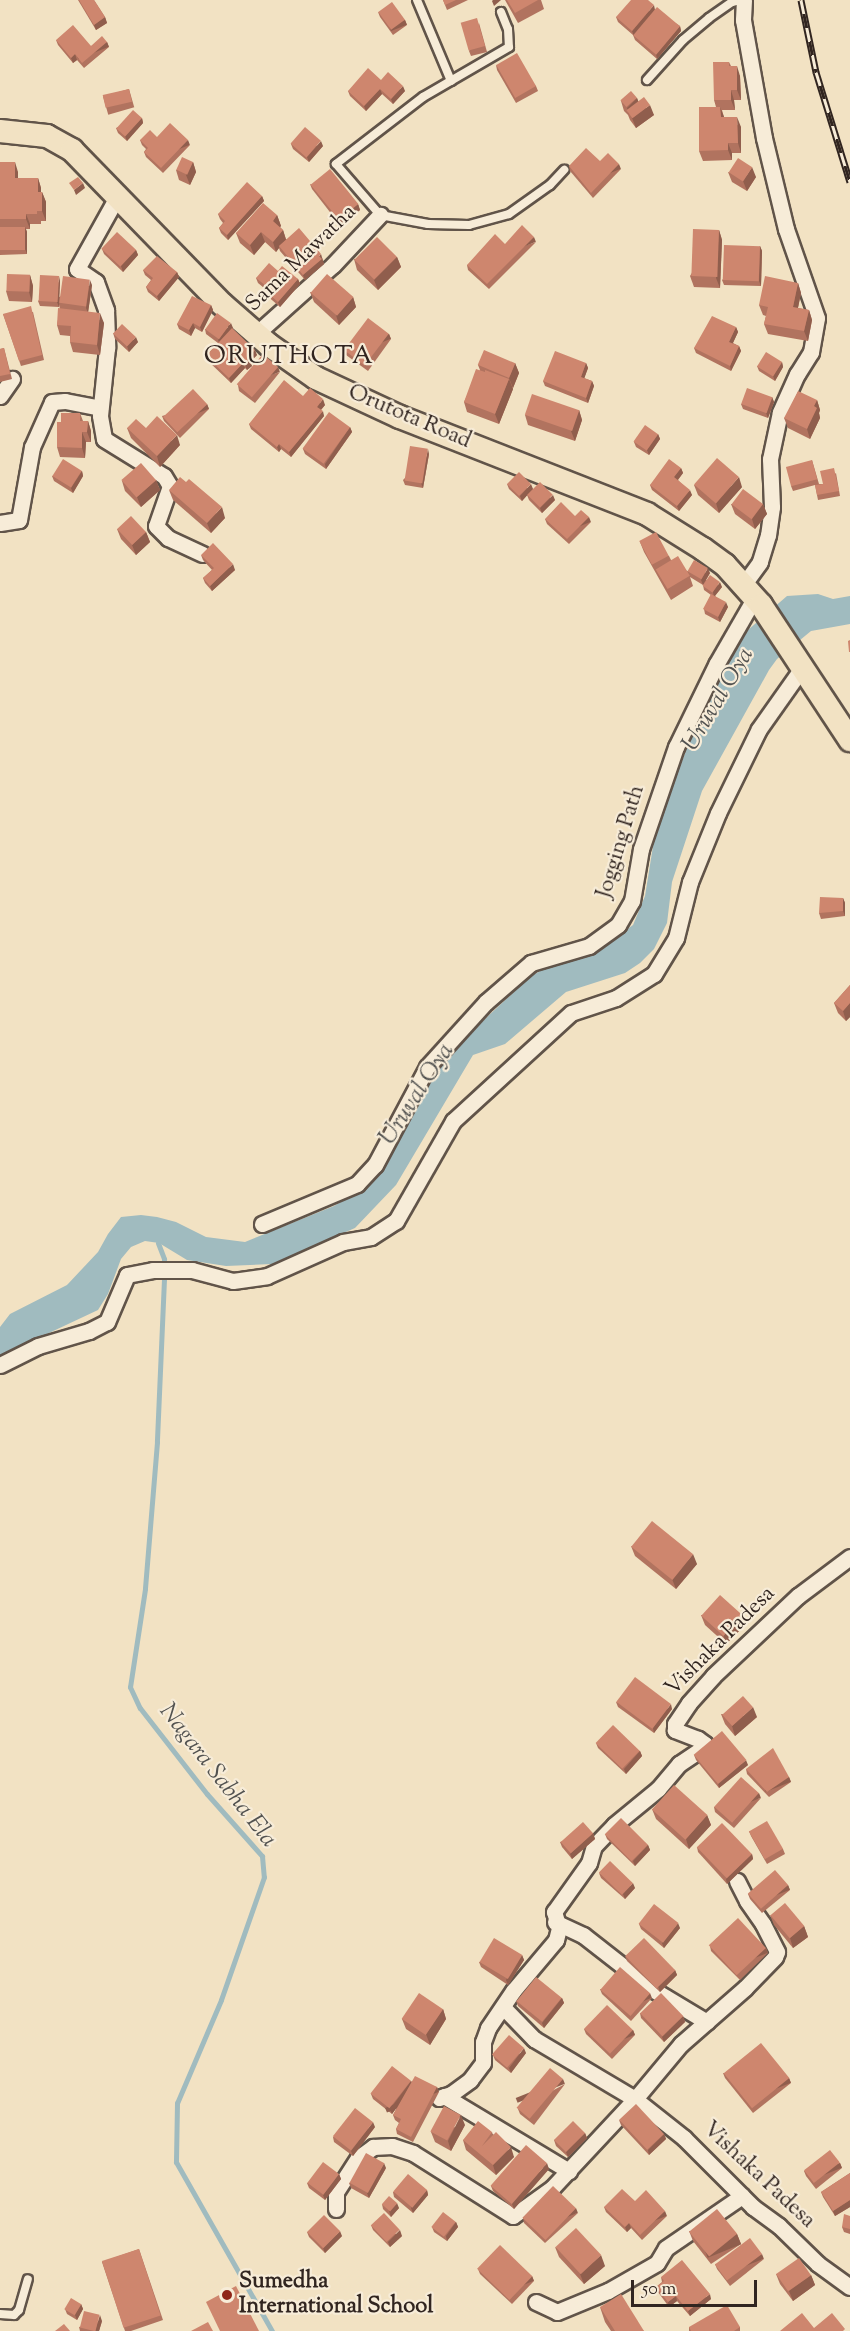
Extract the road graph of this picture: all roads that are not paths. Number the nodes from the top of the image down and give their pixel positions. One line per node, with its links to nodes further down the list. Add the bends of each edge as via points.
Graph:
1 (417, 0): 5 (lane)
2 (742, 0): 4 (lane, via 732,2 709,18); 16 (street, Jogging Path, via 764,138 786,229 817,318 812,352 780,412 770,459 772,507 768,535)
3 (501, 12): 5 (lane, via 508,29 509,47)
4 (647, 80)
5 (451, 81): 9 (lane, via 423,97 336,164)
6 (0, 131): 8 (main road, Orutota Road, via 31,133 60,141)
7 (564, 170): 9 (lane, via 509,214 469,225 428,224)
8 (117, 197): 10 (main road, Orutota Road, via 177,261); 13 (street, via 77,269 96,282 106,310)
9 (380, 215): 10 (street, Sama Mawatha, via 333,265)
10 (256, 334): 16 (main road, Orutota Road, via 316,378 354,397 647,514 703,549)
11 (12, 379): 12 (street)
12 (0, 396)
13 (100, 408): 14 (street, via 52,402 32,447 19,520); 15 (street, via 104,439 164,476 170,486 156,526 168,538)
14 (0, 523)
15 (202, 554)
16 (753, 596): 17 (main road, Orutota Road); 19 (street, Jogging Path, via 676,747 641,849 632,901 618,925 589,946 531,963 486,1002 427,1067 375,1165 357,1184)
17 (799, 664): 18 (main road, Orutota Road); 20 (street, via 759,729 718,813 690,882 676,938 654,974 616,998 571,1013 453,1121 396,1221 371,1237 343,1242 267,1276 233,1281 192,1270 127,1275 107,1322 38,1346)
18 (850, 740)
19 (262, 1224)
20 (0, 1365)
21 (850, 1557): 23 (street, Vishaka Padesa, via 798,1596 689,1703 675,1730 698,1739 704,1747 679,1764 658,1789 594,1846 589,1863 554,1912)
22 (737, 1881): 25 (street, via 777,1952)
23 (555, 1922): 24 (street, Vishaka Padesa, via 559,1928 556,1940 513,1991); 25 (street, via 583,1935 652,1989)
24 (504, 2008): 26 (street, Vishaka Padesa, via 534,2039); 27 (street, Vishaka Padesa, via 485,2034 483,2063 470,2080 442,2097)
25 (707, 2022): 26 (street, via 681,2044)
26 (635, 2099): 27 (street); 28 (street, Vishaka Padesa, via 684,2138)
27 (569, 2171): 29 (street, via 528,2208 513,2216 413,2153 392,2146 373,2147 357,2158 336,2192)
28 (742, 2196): 31 (street, Vishaka Padesa, via 818,2264); 32 (street, via 666,2248 657,2263 608,2291 558,2312)
29 (336, 2210)
30 (28, 2279): 33 (lane, via 19,2310 14,2315)
31 (850, 2287)
32 (536, 2302)
33 (0, 2314)

